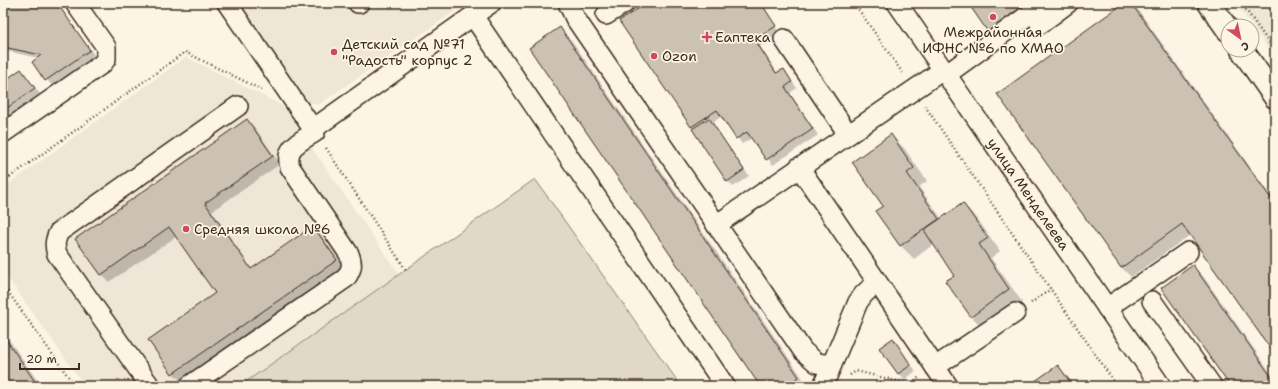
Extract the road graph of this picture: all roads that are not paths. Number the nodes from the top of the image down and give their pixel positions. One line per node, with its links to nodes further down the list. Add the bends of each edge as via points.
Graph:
1 (75, 3): 20 (street, via 106,47 106,59)
2 (227, 3): 19 (street)
3 (491, 3): 11 (street)
4 (568, 3): 23 (street, via 574,18)
5 (625, 3): 10 (street)
6 (897, 3): 16 (street, улица Менделеева)
7 (1045, 3): 16 (street)
8 (1068, 3): 13 (street)
9 (1209, 3): 12 (main road)
10 (606, 15)
11 (473, 16): 19 (street); 33 (street)
12 (1220, 19)
13 (1040, 24)
14 (784, 39): 21 (street)
15 (1248, 58): 17 (main road)
16 (945, 72): 21 (street, via 914,89); 27 (street, улица Менделеева)
17 (1275, 97)
18 (238, 106): 31 (street, via 59,232 56,239 57,254)
19 (314, 130): 32 (street, via 294,146 287,158 290,167 349,254 351,269 346,278)
20 (3, 132)
21 (848, 134): 22 (street)
22 (799, 167): 23 (street); 25 (street)
23 (716, 225): 30 (street, via 802,351 817,363)
24 (1188, 252): 27 (street)
25 (877, 282): 29 (street); 30 (street, via 858,302)
26 (1152, 301): 37 (street)
27 (1107, 308): 36 (street, улица Менделеева)
28 (1015, 313): 29 (street)
29 (935, 367): 35 (street)
30 (838, 372): 34 (street)
31 (150, 386)
32 (189, 386)
33 (725, 386)
34 (822, 386)
35 (948, 386)
36 (1161, 386)
37 (1212, 386)

